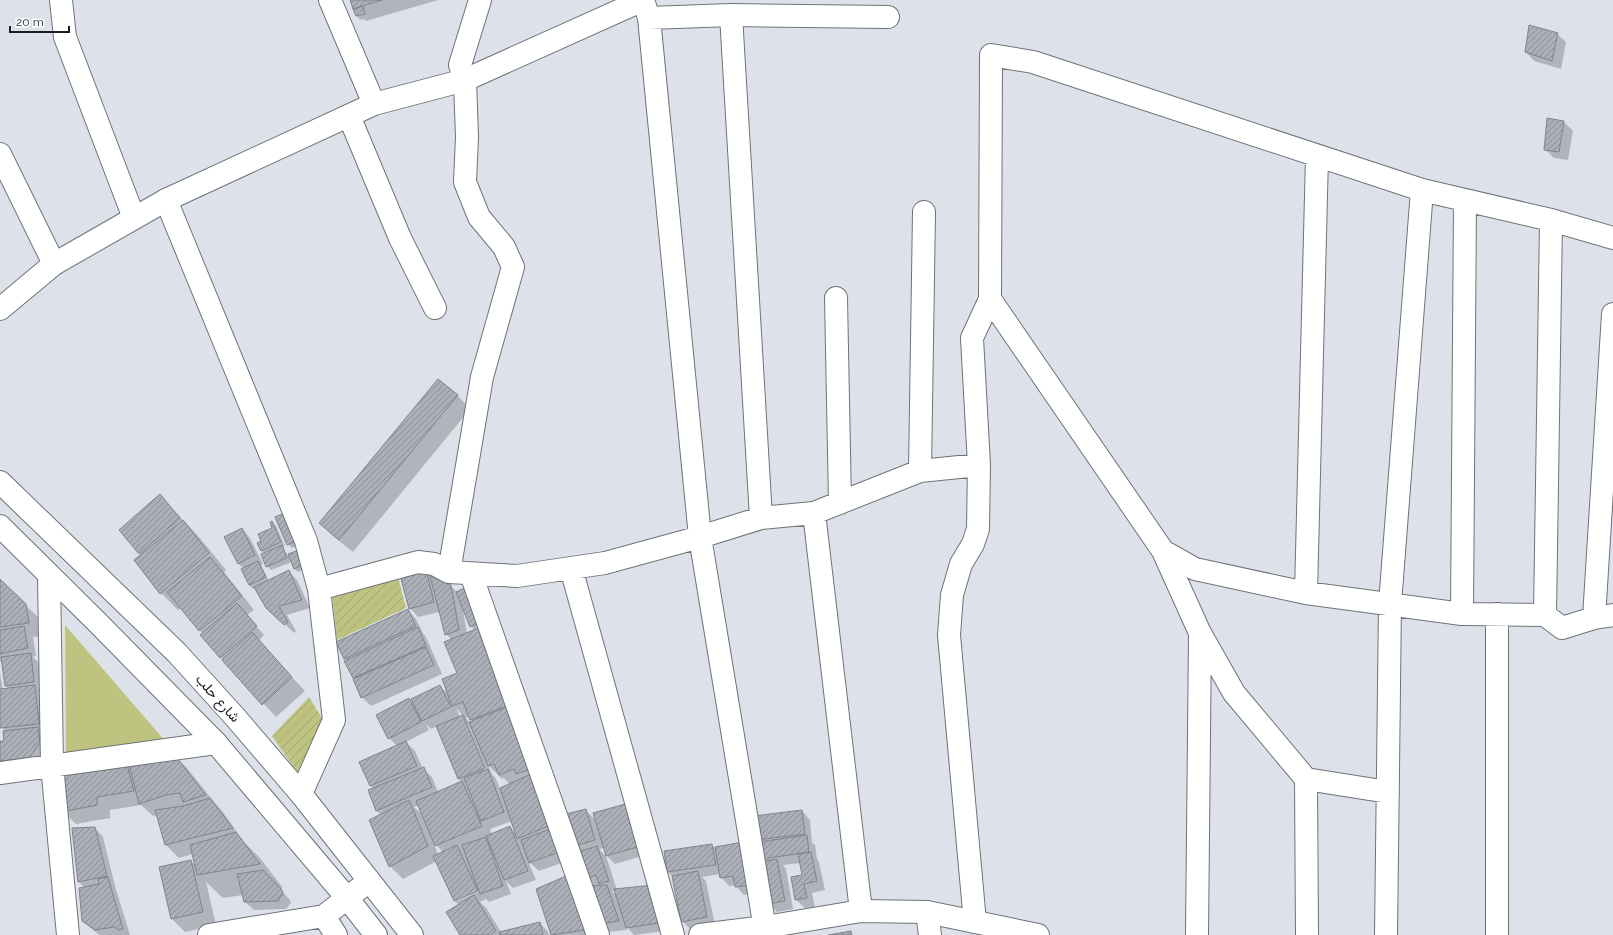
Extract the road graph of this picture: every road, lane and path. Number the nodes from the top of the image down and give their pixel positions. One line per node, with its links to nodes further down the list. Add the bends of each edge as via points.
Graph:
1 (61, 0): 16 (street, via 65,37)
2 (330, 0): 8 (street)
3 (480, 0): 7 (street, via 460,65)
4 (645, 6): 5 (street); 7 (street); 32 (street)
5 (731, 15): 6 (street); 30 (street)
6 (888, 17)
7 (464, 80): 8 (street); 35 (street, via 467,137 465,182 479,217 504,247 513,267 482,377)
8 (374, 104): 9 (street)
9 (349, 116): 13 (street); 22 (street, via 400,238)
10 (0, 154): 19 (street)
11 (1317, 156): 12 (street); 21 (street, via 1033,62 992,55); 39 (street)
12 (1422, 190): 14 (street); 40 (street)
13 (166, 200): 16 (street); 38 (street, via 306,540)
14 (1465, 200): 17 (street); 41 (street)
15 (924, 212): 26 (street)
16 (134, 218): 19 (street)
17 (1551, 220): 18 (street); 43 (street)
18 (1613, 238)
19 (54, 264): 23 (street)
20 (836, 298): 28 (street)
21 (990, 299): 25 (street, via 972,338); 33 (street)
22 (435, 308)
23 (0, 309)
24 (1613, 314): 44 (street)
25 (979, 465): 26 (street); 57 (street, via 978,529 973,544 961,564 952,595 949,635)
26 (920, 471): 28 (street)
27 (0, 482): 51 (street, شارع حلب, via 177,653)
28 (840, 503): 29 (street)
29 (814, 512): 30 (street); 54 (street)
30 (761, 518): 32 (street)
31 (0, 526): 37 (street)
32 (700, 538): 34 (street, via 605,563); 59 (street)
33 (1163, 552): 39 (street, via 1195,569); 45 (street)
34 (571, 568): 36 (street, via 517,576); 66 (street)
35 (449, 572): 36 (street); 38 (street, via 434,564 418,562)
36 (471, 574): 65 (street)
37 (49, 576): 46 (street); 47 (street)
38 (319, 589): 51 (street, via 334,720)
39 (1306, 594): 40 (street)
40 (1390, 604): 41 (street); 50 (street)
41 (1462, 614): 42 (street)
42 (1497, 614): 43 (street); 73 (street)
43 (1545, 615): 44 (street, via 1562,628)
44 (1604, 617)
45 (1200, 632): 49 (street, via 1234,693); 70 (street)
46 (216, 743): 47 (street); 53 (street)
47 (52, 765): 48 (street); 60 (street)
48 (0, 773)
49 (1306, 778): 50 (street); 71 (street)
50 (1388, 792): 72 (street)
51 (301, 794): 52 (street, شارع حلب)
52 (369, 880): 53 (street); 64 (street, شارع حلب)
53 (347, 898): 56 (street); 63 (street)
54 (861, 911): 55 (street); 59 (street)
55 (928, 912): 57 (street); 68 (street)
56 (324, 916): 58 (street); 62 (street)
57 (975, 922): 69 (street)
58 (263, 930): 61 (street)
59 (766, 931): 67 (street)
60 (68, 935)
61 (209, 935)
62 (336, 935)
63 (376, 935)
64 (412, 935)
65 (598, 935)
66 (673, 935)
67 (700, 935)
68 (930, 935)
69 (1038, 935)
70 (1197, 935)
71 (1308, 935)
72 (1386, 935)
73 (1497, 935)

